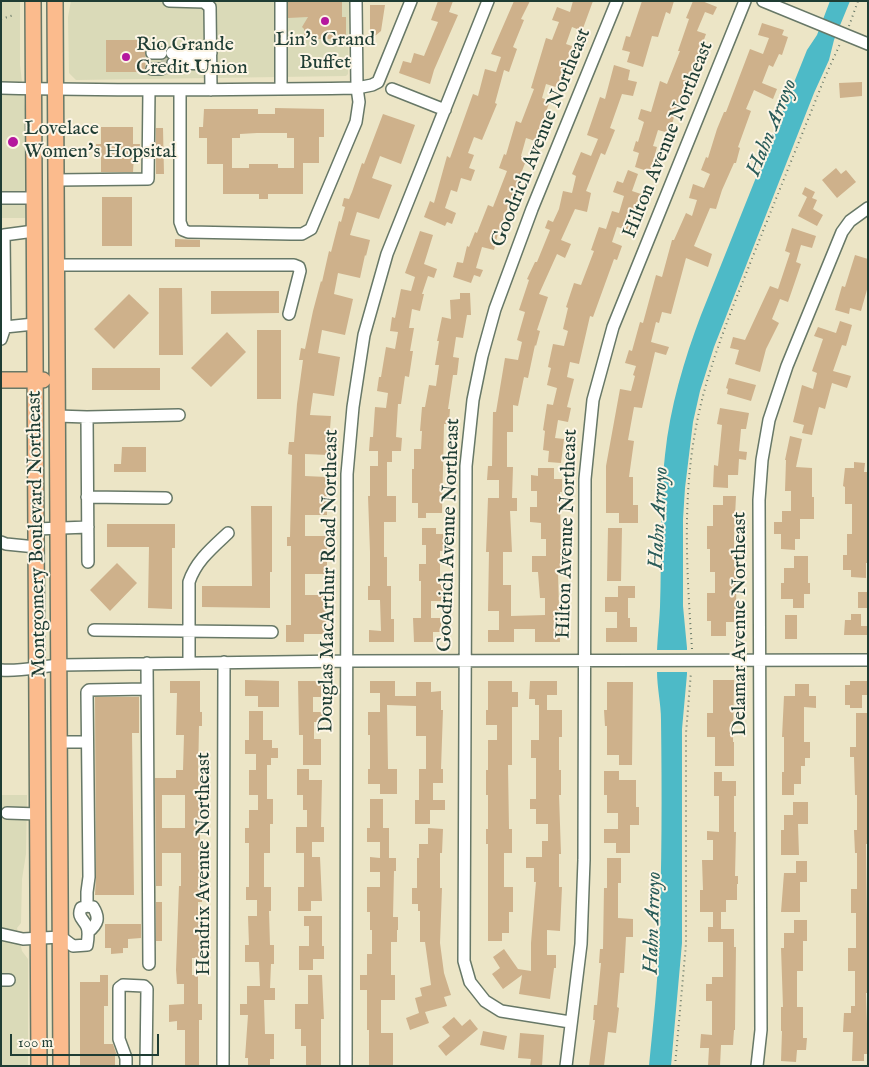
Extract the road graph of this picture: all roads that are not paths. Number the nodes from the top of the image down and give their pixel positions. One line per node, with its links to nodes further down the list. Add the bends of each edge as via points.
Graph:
1 (33, 1): 16 (main road, Montgomery Boulevard Northeast)
2 (55, 1): 18 (main road, Montgomery Boulevard Northeast)
3 (169, 1): 12 (street, via 204,2 208,5 211,10)
4 (280, 1): 17 (street)
5 (356, 1): 15 (street)
6 (411, 1): 13 (street)
7 (488, 1): 22 (street, Douglas MacArthur Road Northeast)
8 (617, 1): 51 (street, Goodrich Avenue Northeast, via 532,209 495,309 482,356 473,400 466,466)
9 (745, 1): 56 (street, Hilton Avenue Northeast, via 614,327 593,400 585,479)
10 (763, 1): 11 (street)
11 (868, 44)
12 (211, 62): 12 (street, via 162,61); 21 (street)
13 (381, 85): 15 (street); 22 (street)
14 (1, 88): 16 (street)
15 (357, 88): 17 (street); 20 (street, via 359,108 356,122 311,229 302,234 183,230 180,222)
16 (34, 89): 18 (street); 25 (main road, Montgomery Boulevard Northeast)
17 (281, 89): 21 (street)
18 (55, 90): 19 (street); 23 (main road, Montgomery Boulevard Northeast)
19 (149, 90): 20 (street); 23 (street, via 148,179)
20 (180, 90): 21 (street)
21 (211, 90)
22 (445, 110): 54 (street, Douglas MacArthur Road Northeast, via 387,254 364,335 347,474)
23 (56, 180): 28 (main road, Montgomery Boulevard Northeast)
24 (1, 198): 25 (street)
25 (34, 198): 27 (main road, Montgomery Boulevard Northeast)
26 (868, 208): 52 (street, Delamar Avenue Northeast, via 850,221 842,232 769,420 759,500)
27 (34, 232): 30 (main road, Montgomery Boulevard Northeast); 31 (street, via 4,235)
28 (56, 266): 29 (street, via 294,265 300,271); 35 (main road, Montgomery Boulevard Northeast)
29 (289, 314)
30 (34, 324): 31 (street); 34 (main road, Montgomery Boulevard Northeast)
31 (5, 327): 32 (street)
32 (1, 339)
33 (1, 380): 34 (main road)
34 (34, 380): 35 (main road); 42 (main road, Montgomery Boulevard Northeast)
35 (57, 380): 37 (main road, Montgomery Boulevard Northeast)
36 (178, 415): 38 (street)
37 (57, 416): 38 (street); 43 (main road, Montgomery Boulevard Northeast)
38 (87, 417): 39 (street)
39 (88, 497): 40 (street); 41 (street)
40 (166, 498)
41 (88, 527): 43 (street); 47 (street)
42 (36, 528): 43 (street); 46 (main road, Montgomery Boulevard Northeast)
43 (58, 528): 59 (main road, Montgomery Boulevard Northeast)
44 (228, 533): 49 (street, via 202,557 191,575)
45 (1, 542): 46 (street)
46 (36, 547): 60 (main road, Montgomery Boulevard Northeast)
47 (88, 562)
48 (94, 630): 49 (street)
49 (189, 631): 50 (street); 58 (street)
50 (272, 632)
51 (464, 660): 54 (street); 56 (street); 71 (street, Goodrich Avenue Northeast, via 464,962 470,982 485,1000 501,1010)
52 (759, 660): 53 (street); 56 (street); 79 (street, Delamar Avenue Northeast, via 761,1030)
53 (868, 660)
54 (346, 661): 55 (street); 77 (street, Douglas MacArthur Road Northeast)
55 (224, 662): 58 (street); 76 (street, Hendrix Avenue Northeast)
56 (583, 662): 71 (street, Hilton Avenue Northeast, via 581,944)
57 (147, 663): 58 (street); 59 (street); 62 (street)
58 (189, 663)
59 (60, 665): 60 (street); 63 (main road, Montgomery Boulevard Northeast)
60 (37, 666): 61 (street, via 16,672); 66 (main road, Montgomery Boulevard Northeast)
61 (1, 670)
62 (147, 689): 64 (street, via 87,691); 70 (street)
63 (60, 742): 64 (street); 68 (main road, Montgomery Boulevard Northeast)
64 (87, 742): 68 (street, via 87,906 93,907 98,920 88,932 87,945 73,946)
65 (7, 813): 66 (street)
66 (38, 814): 69 (main road, Montgomery Boulevard Northeast)
67 (1, 934): 69 (street)
68 (61, 937): 69 (street); 73 (main road, Montgomery Boulevard Northeast)
69 (38, 938): 72 (main road, Montgomery Boulevard Northeast)
70 (149, 964)
71 (570, 1022): 78 (street, Hilton Avenue Northeast)
72 (39, 1066)
73 (61, 1066)
74 (126, 1066): 75 (street, via 119,1040 119,988 123,985 147,989)
75 (146, 1066)
76 (223, 1066)
77 (346, 1066)
78 (566, 1066)
79 (757, 1066)

